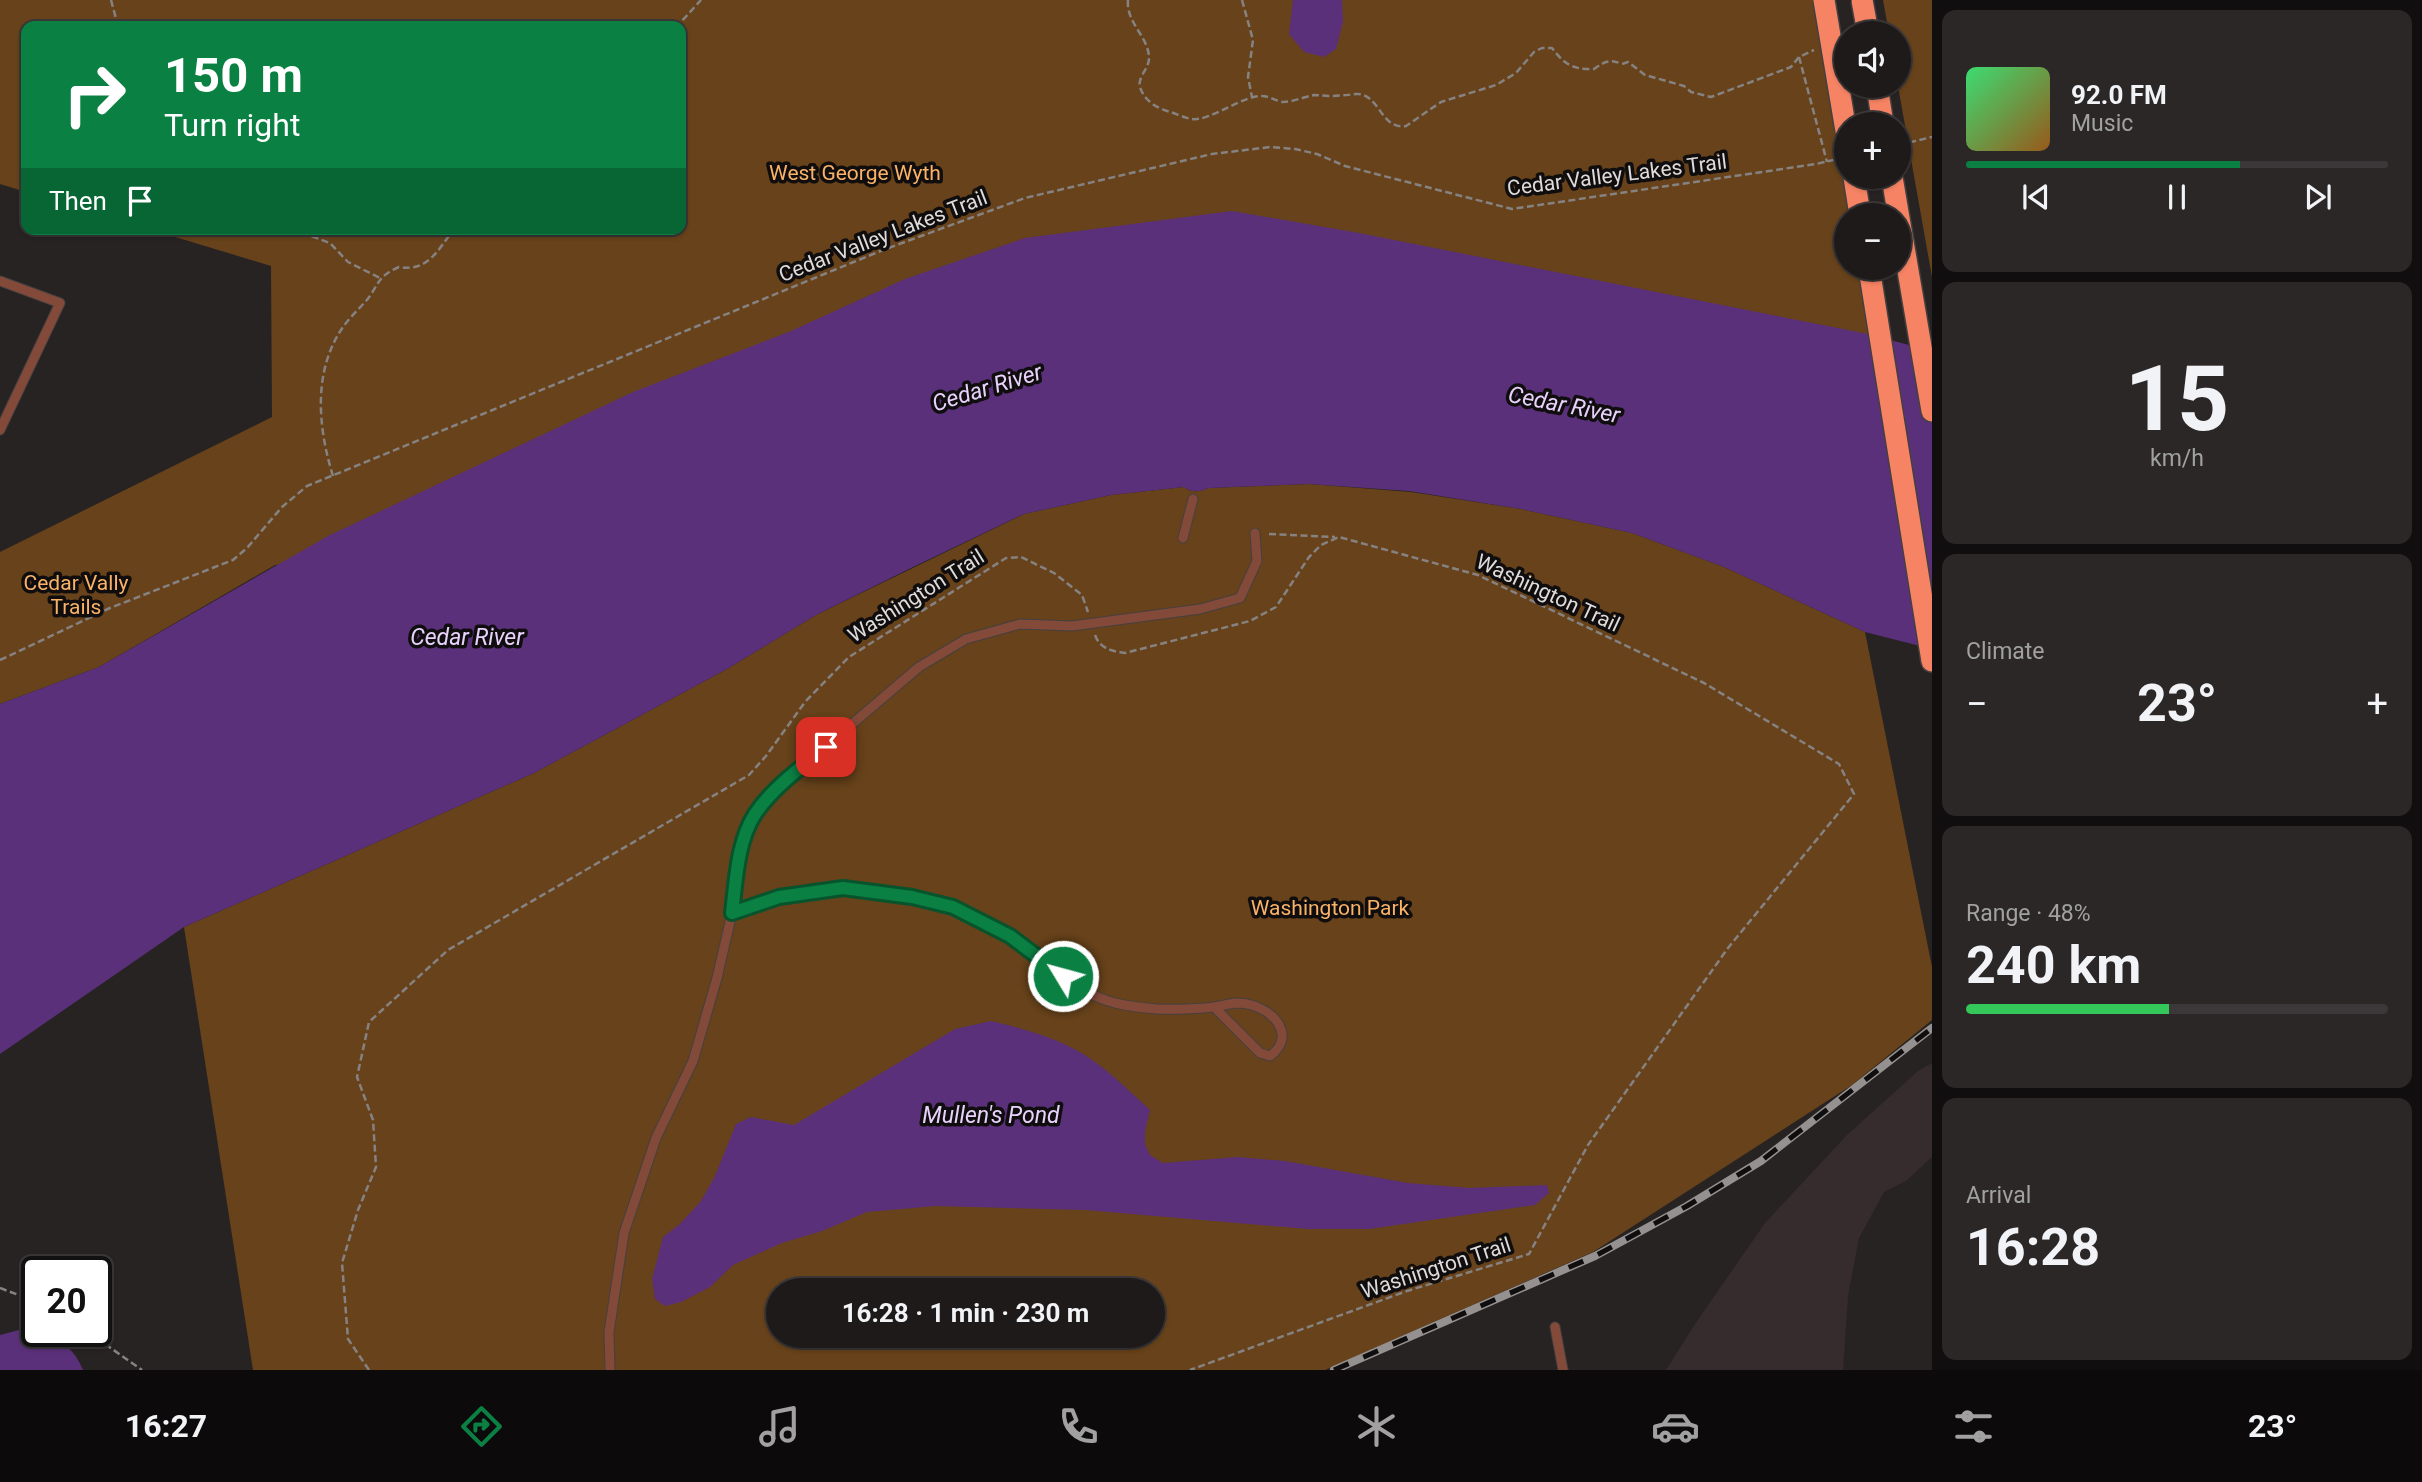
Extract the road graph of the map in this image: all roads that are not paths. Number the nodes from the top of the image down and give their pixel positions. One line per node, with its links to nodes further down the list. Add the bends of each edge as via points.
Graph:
1 (1824, 0): 4 (highway, bridge)
2 (1862, 0): 3 (highway, bridge)
3 (1866, 21)
4 (1843, 112)
5 (1894, 189): 8 (highway)
6 (1871, 280): 13 (highway)
7 (0, 281): 9 (lane, via 60,303)
8 (1932, 411)
9 (0, 430)
10 (1193, 499): 12 (lane)
11 (1255, 533): 14 (lane, via 1257,561 1240,598 1200,610 1092,624 1020,624 965,639 919,667 770,794 754,816 740,854)
12 (1183, 538)
13 (1932, 661)
14 (732, 913): 15 (lane, via 779,897 843,888 912,897 953,907 1010,936 1100,999 1157,1009); 17 (lane, via 693,1061 656,1138 624,1233 609,1332)
15 (1214, 1007): 15 (lane, via 1238,1003 1263,1010 1282,1030 1278,1048 1270,1055 1260,1053)
16 (1555, 1327): 18 (lane)
17 (610, 1370)
18 (1563, 1370)

